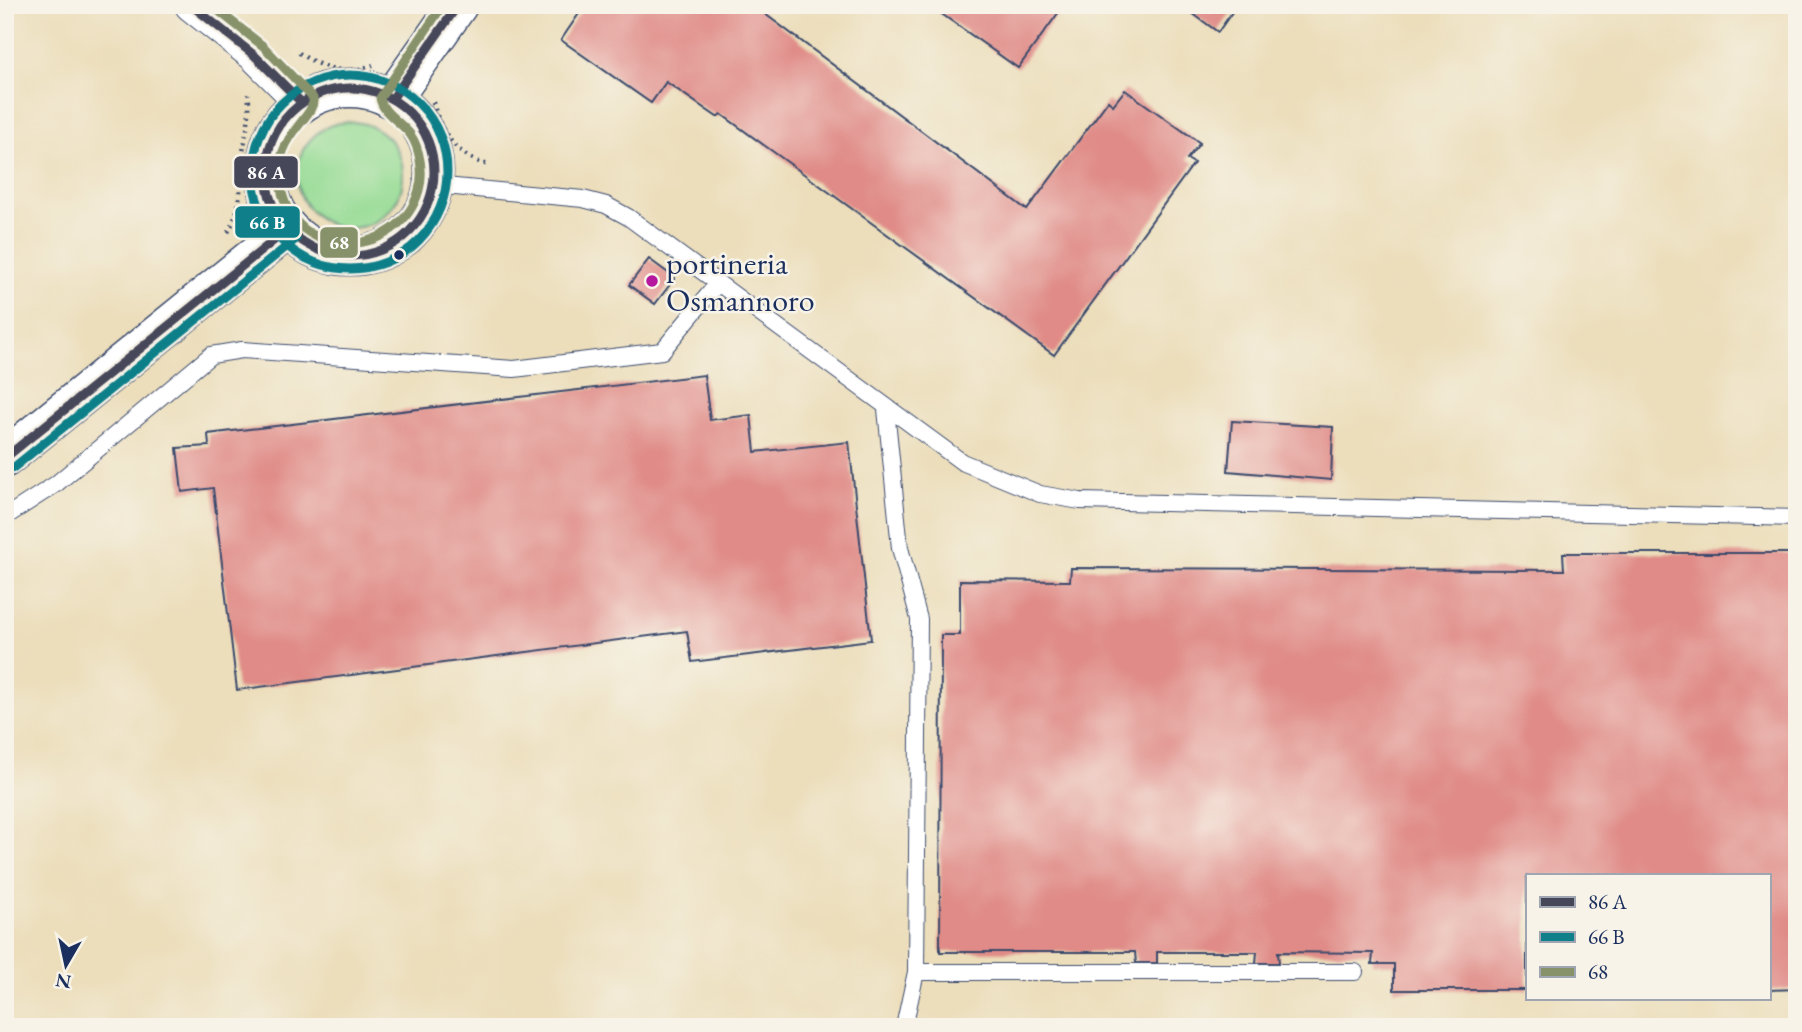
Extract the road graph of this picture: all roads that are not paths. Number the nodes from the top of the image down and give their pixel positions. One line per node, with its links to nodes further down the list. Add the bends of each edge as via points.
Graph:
1 (458, 5): 3 (street)
2 (181, 13): 4 (street, via 254,55)
3 (392, 99): 4 (street, via 345,88); 5 (street, via 426,134 435,163)
4 (302, 103): 6 (street, via 280,126 267,159 271,202)
5 (434, 185): 6 (street, via 426,212 414,228 373,254 329,254); 7 (lane, via 606,205)
6 (288, 229): 9 (street)
7 (718, 284): 8 (lane); 10 (lane, via 662,351 514,369 242,350 211,355 56,484)
8 (886, 409): 11 (lane, via 962,462 1003,482 1080,501); 12 (lane, via 900,548 919,619)
9 (5, 458)
10 (5, 517)
11 (1797, 518)
12 (916, 972): 13 (lane); 14 (lane)
13 (1355, 972)
14 (904, 1027)

